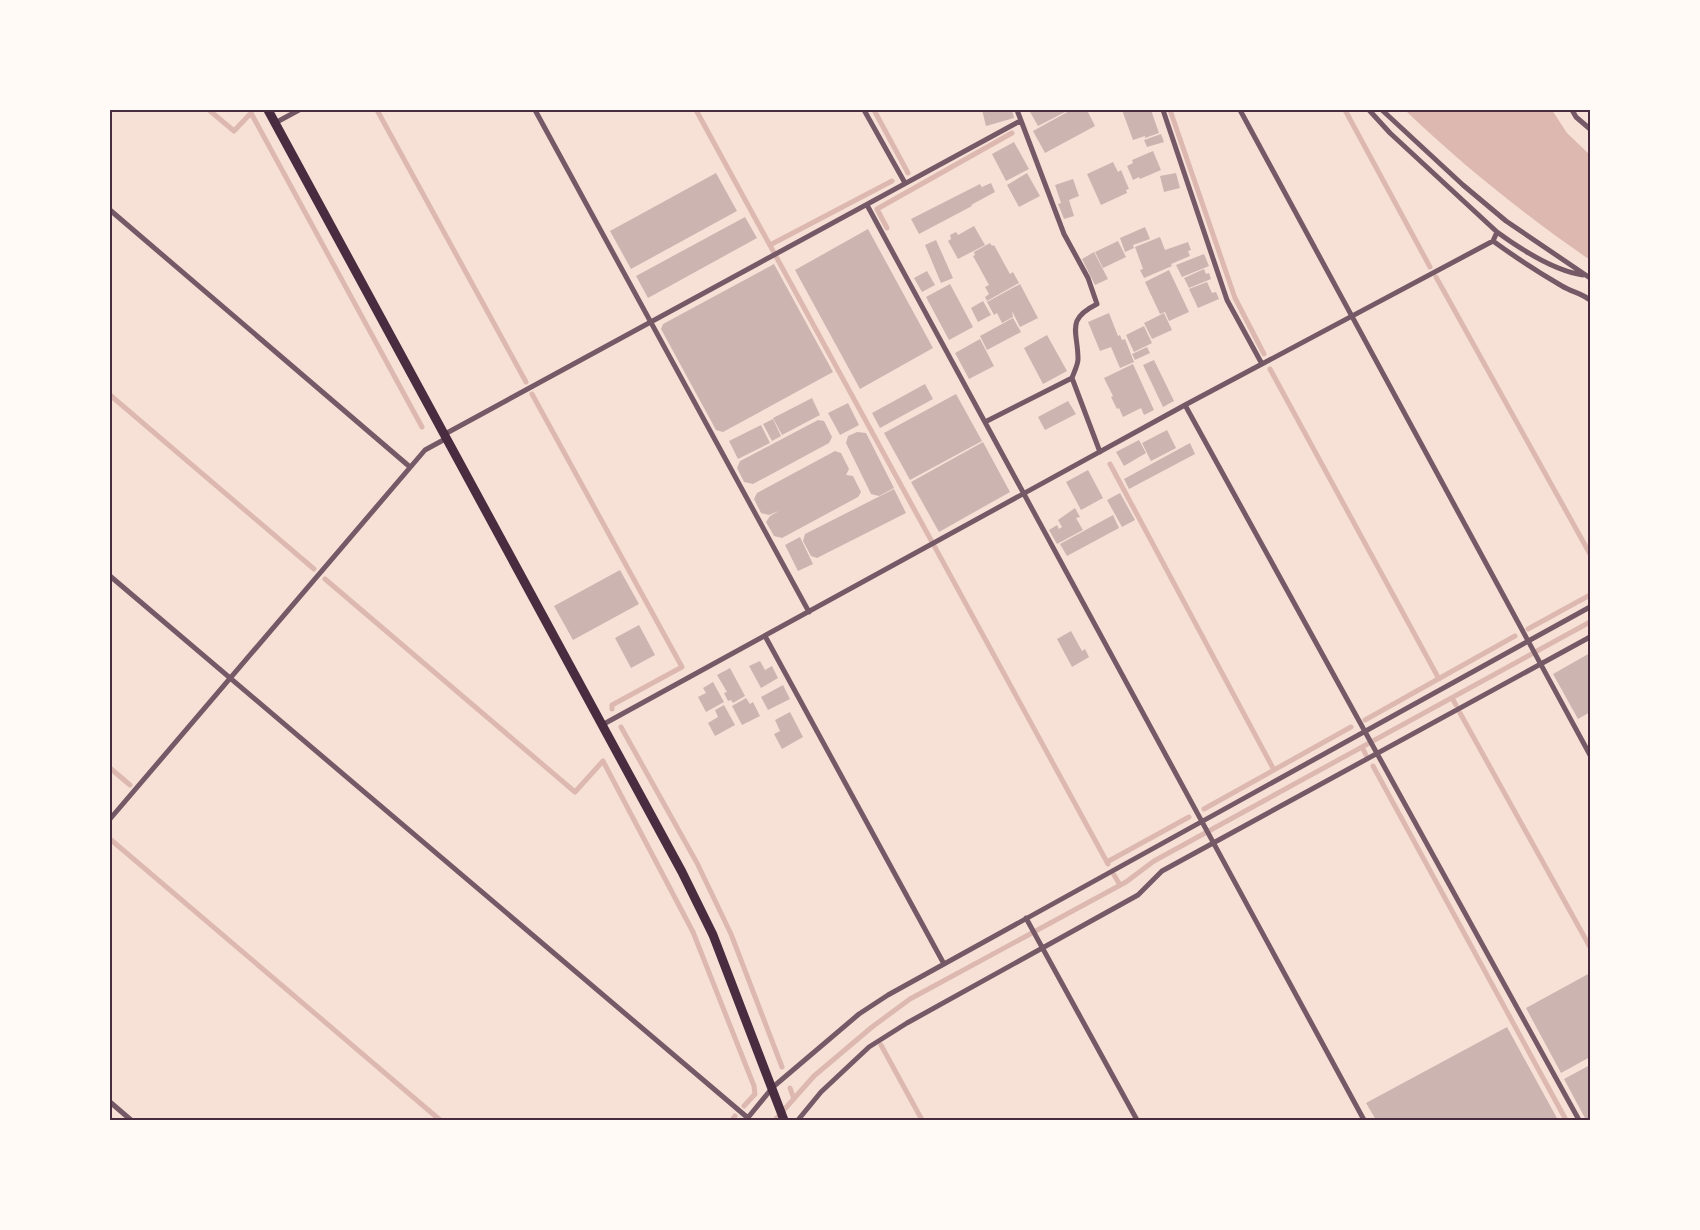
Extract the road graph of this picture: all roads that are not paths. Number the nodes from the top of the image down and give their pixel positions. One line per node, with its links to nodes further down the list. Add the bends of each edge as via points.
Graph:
1 (268, 110): 12 (main road)
2 (299, 110): 12 (street)
3 (535, 110): 22 (street)
4 (864, 110): 14 (street)
5 (1017, 110): 11 (street)
6 (1163, 110): 23 (street, via 1227,300)
7 (1240, 110): 21 (street)
8 (1369, 110): 17 (street)
9 (1382, 110): 19 (street, via 1506,221)
10 (1572, 110): 13 (street)
11 (1020, 121): 14 (street); 24 (street, via 1064,234 1088,278 1097,304 1077,318 1078,361)
12 (275, 123): 27 (main road)
13 (1590, 129)
14 (905, 184): 15 (street)
15 (867, 204): 22 (street); 26 (street)
16 (110, 210): 29 (street)
17 (1497, 232): 18 (street); 19 (street, via 1518,247 1570,273)
18 (1493, 241): 20 (street, via 1565,288); 21 (street)
19 (1588, 277)
20 (1590, 300)
21 (1351, 316): 23 (street); 36 (street)
22 (651, 322): 27 (street); 33 (street)
23 (1262, 364): 25 (street)
24 (1072, 378): 26 (street); 28 (street)
25 (1185, 405): 28 (street); 40 (street)
26 (985, 422): 30 (street)
27 (446, 436): 29 (street, via 425,450); 39 (main road)
28 (1100, 452): 30 (street)
29 (410, 467): 38 (street)
30 (1024, 494): 33 (street); 44 (street)
31 (110, 576): 38 (street)
32 (1590, 607): 36 (street)
33 (809, 612): 34 (street)
34 (765, 636): 39 (street); 48 (street)
35 (1590, 637): 37 (street)
36 (1528, 641): 37 (street); 40 (street)
37 (1539, 662): 41 (street); 42 (street)
38 (230, 678): 43 (street); 51 (street)
39 (602, 725): 49 (main road, via 713,935)
40 (1366, 733): 41 (street); 44 (street)
41 (1376, 752): 45 (street); 57 (street)
42 (1590, 754)
43 (110, 819)
44 (1202, 823): 45 (street); 46 (street)
45 (1212, 842): 47 (street, via 1162,871 1138,895); 56 (street)
46 (1026, 918): 47 (street); 48 (street)
47 (1041, 945): 54 (street, via 907,1022 870,1047 821,1092); 55 (street)
48 (944, 964): 49 (street, via 859,1014)
49 (773, 1087): 51 (street); 53 (main road)
50 (110, 1102): 52 (street)
51 (747, 1119)
52 (131, 1120)
53 (784, 1120)
54 (798, 1120)
55 (1137, 1120)
56 (1364, 1120)
57 (1579, 1120)

